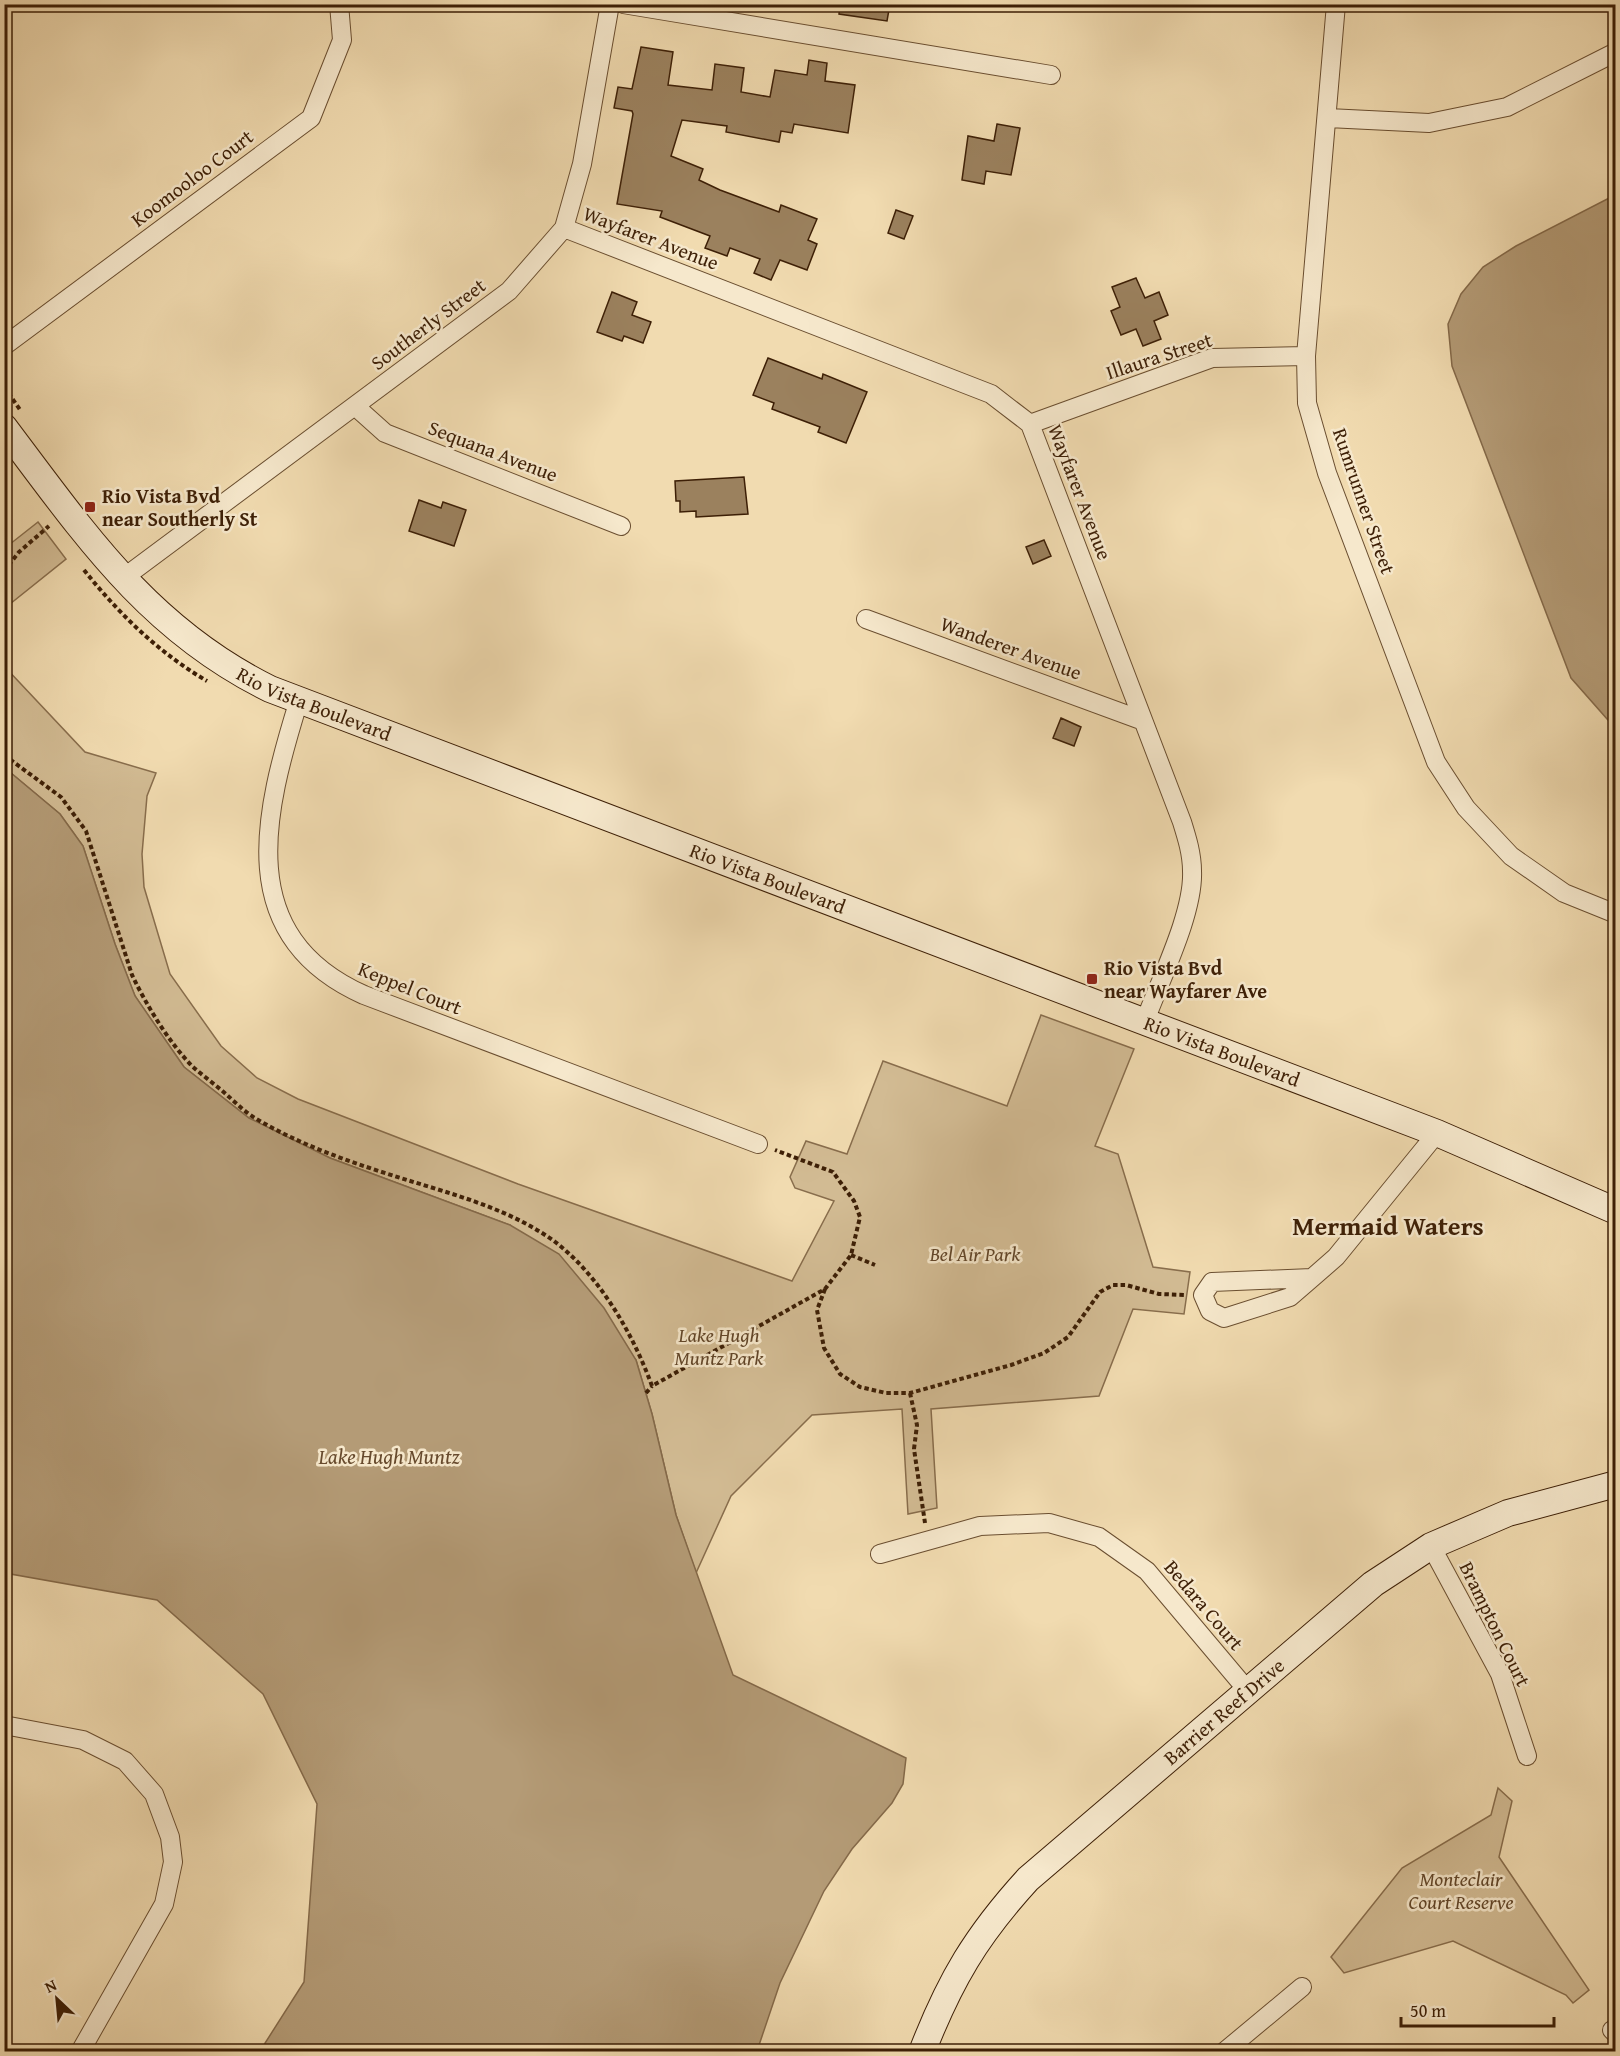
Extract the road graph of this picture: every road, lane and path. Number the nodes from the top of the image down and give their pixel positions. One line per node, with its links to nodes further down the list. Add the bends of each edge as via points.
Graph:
1 (339, 4): 9 (street, Koomooloo Court, via 342,39 311,118)
2 (610, 4): 8 (street, Southerly Street, via 582,164)
3 (623, 4): 6 (street)
4 (1336, 4): 7 (street, Rumrunner Street)
5 (1616, 52): 7 (street, via 1507,107 1429,123)
6 (1051, 75)
7 (1328, 118): 10 (street, Rumrunner Street)
8 (564, 228): 11 (street, Southerly Street, via 509,291); 12 (street, Wayfarer Avenue, via 991,394)
9 (4, 346)
10 (1306, 356): 12 (street, Illaura Street, via 1212,358); 22 (street, Rumrunner Street, via 1307,403 1327,473 1436,762 1467,808 1511,856 1564,893)
11 (356, 407): 15 (street, Sequana Avenue, via 385,433); 17 (street, Southerly Street)
12 (1030, 424): 20 (street, Wayfarer Avenue)
13 (4, 427): 17 (street, Rio Vista Boulevard)
14 (49, 526): 16 (path)
15 (621, 526)
16 (4, 571)
17 (122, 579): 19 (street, Rio Vista Boulevard, via 208,654)
18 (866, 619): 20 (street, Wanderer Avenue)
19 (299, 700): 23 (street, Rio Vista Boulevard); 25 (street, Keppel Court, via 276,790 267,865 278,912 304,956 321,971 364,995)
20 (1141, 720): 23 (street, Wayfarer Avenue, via 1182,822 1192,874 1186,910)
21 (4, 755): 34 (path, via 60,797 86,831 137,985 194,1067 254,1117 288,1135 394,1176 469,1199 553,1241 572,1258 618,1316 642,1358)
22 (1616, 914)
23 (1146, 1021): 24 (street, Rio Vista Boulevard)
24 (1437, 1133): 26 (street, Rio Vista Boulevard); 31 (street, via 1336,1257)
25 (758, 1144): 29 (path, via 833,1172 854,1201 860,1217)
26 (1616, 1211)
27 (1616, 1216): 28 (street)
28 (1616, 1233)
29 (851, 1255): 30 (path); 32 (path)
30 (875, 1265)
31 (1312, 1278): 33 (street, via 1212,1282); 33 (street, via 1290,1297 1224,1318 1210,1311)
32 (825, 1289): 34 (path); 36 (path, via 817,1310 824,1348 840,1374 860,1387)
33 (1203, 1295): 36 (path, via 1159,1294 1113,1285 1100,1292 1068,1337 1044,1353)
34 (652, 1386): 35 (path)
35 (646, 1393)
36 (910, 1393): 38 (path, via 917,1425 914,1449)
37 (1616, 1484): 39 (street, Barrier Reef Drive, via 1508,1513)
38 (928, 1542): 40 (street, Bedara Court); 41 (street, Bedara Court, via 980,1526 1049,1523 1099,1537 1147,1571)
39 (1431, 1546): 41 (street, Barrier Reef Drive, via 1373,1584); 43 (street, Brampton Court, via 1500,1674)
40 (880, 1554)
41 (1248, 1691): 46 (street, Barrier Reef Drive, via 1053,1854 1003,1906 959,1968)
42 (4, 1725): 45 (street, via 82,1740 125,1761 154,1794 170,1838 172,1862 164,1904)
43 (1527, 1756)
44 (1302, 1987): 47 (street)
45 (80, 2052)
46 (922, 2052)
47 (1224, 2052)

